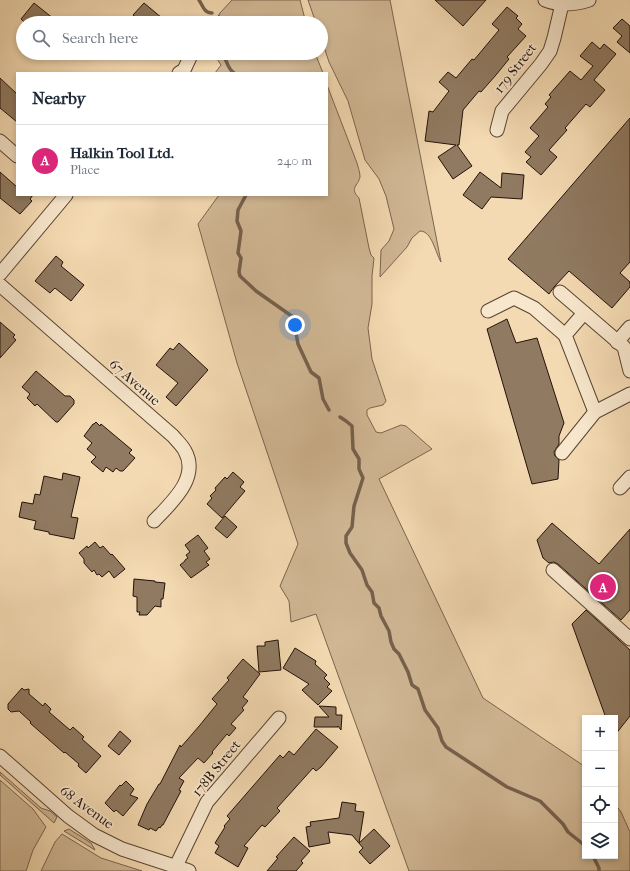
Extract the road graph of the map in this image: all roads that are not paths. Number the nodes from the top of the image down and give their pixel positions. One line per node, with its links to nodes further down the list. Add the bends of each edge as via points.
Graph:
1 (545, 0): 3 (street)
2 (589, 0): 3 (street)
3 (562, 4): 6 (street, 179 Street, via 550,51 502,111)
4 (188, 60): 5 (street)
5 (181, 72)
6 (497, 130)
7 (0, 141): 8 (street)
8 (16, 155)
9 (64, 196): 10 (street)
10 (0, 274)
11 (0, 285): 24 (street, 67 Avenue, via 173,436 185,451 189,461 183,488)
12 (560, 292): 14 (street)
13 (488, 311): 16 (street, via 514,298 534,308)
14 (584, 313): 16 (street); 17 (street)
15 (630, 327): 17 (street)
16 (565, 335): 20 (street)
17 (618, 342): 18 (street, via 624,347)
18 (630, 371)
19 (630, 394): 20 (street)
20 (595, 412): 21 (street)
21 (562, 453)
22 (630, 477): 23 (street)
23 (620, 488)
24 (154, 521)
25 (553, 570): 26 (street)
26 (630, 639)
27 (279, 718): 29 (street, 178B Street, via 207,802)
28 (0, 756): 29 (street, 68 Avenue, via 68,816 94,835 122,849)
29 (176, 866): 30 (street, 68 Avenue)
30 (189, 871)

